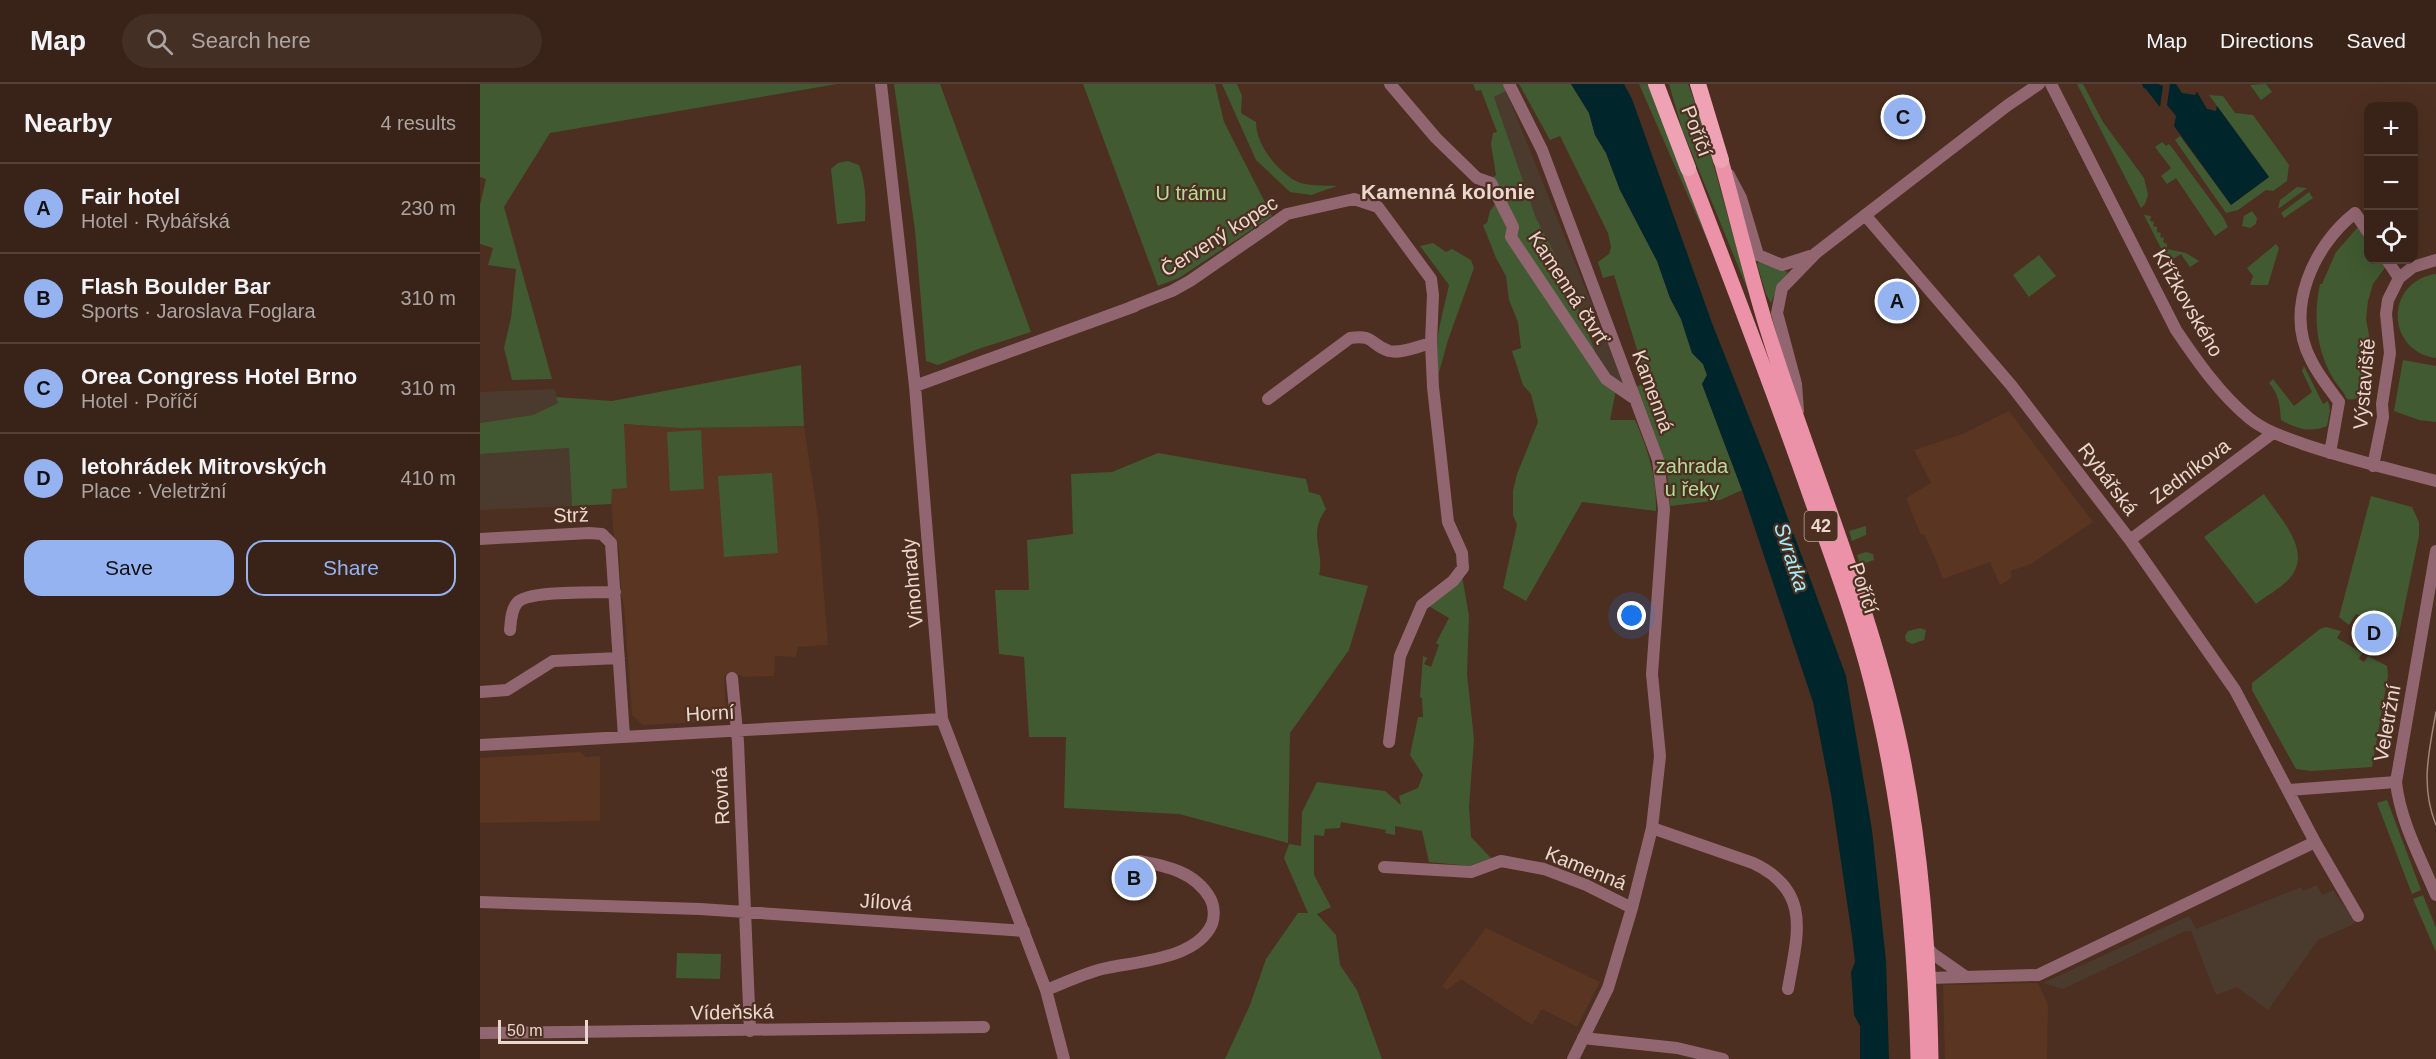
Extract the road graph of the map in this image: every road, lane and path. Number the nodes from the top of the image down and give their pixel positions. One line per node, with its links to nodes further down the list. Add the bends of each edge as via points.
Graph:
1 (881, 84): 17 (street, Vinohrady)
2 (1390, 84): 19 (street, Kamenná čtvrť, via 1460,162 1477,178 1491,183 1513,227 1511,237 1606,380)
3 (1509, 84): 19 (street, Kamenná, via 1542,150)
4 (1656, 84): 9 (highway, Poříčí / 42)
5 (1698, 84): 8 (highway, Poříčí / 42)
6 (2039, 84): 10 (street, Poříčí)
7 (2051, 84): 21 (street, Křížkovského, via 2176,330 2229,399 2250,419)
8 (1721, 160): 12 (street, Poříčí, via 1741,198 1758,255 1782,266); 20 (main road, Poříčí / 42, via 1769,335)
9 (1688, 168): 62 (main road, Poříčí / 42, via 1785,425 1844,591 1871,681 1898,810 1915,968)
10 (1865, 215): 12 (street, Poříčí); 26 (street, Rybářská, via 2012,385)
11 (2364, 226): 22 (street, via 2355,213 2338,226 2317,257 2302,294 2304,342 2311,360 2339,402)
12 (1816, 252): 20 (street, Poříčí, via 1782,288 1777,313 1796,384)
13 (2436, 260): 15 (street, via 2413,267)
14 (2390, 264): 15 (street)
15 (2399, 278): 23 (street, Výstaviště, via 2386,307 2390,353)
16 (1431, 343): 17 (street, Červený kopec, via 1431,279 1378,207 1354,199 1287,214 1190,281 1133,306); 18 (street, via 1397,352 1363,336 1350,338); 36 (street, Červený kopec, via 1448,522 1462,553 1462,567 1453,580 1422,604 1400,656)
17 (915, 386): 33 (street, Vinohrady)
18 (1268, 399)
19 (1635, 399): 40 (street, Kamenná, via 1658,460 1664,509 1652,674 1660,756)
20 (1798, 417): 50 (main road, Poříčí / 42, via 1846,553 1900,742 1912,808)
21 (2274, 433): 22 (street, Křížkovského); 26 (street, Zedníkova)
22 (2330, 453): 23 (street, Křížkovského)
23 (2373, 466): 24 (street, Křížkovského)
24 (2436, 481)
25 (480, 539): 28 (street, Strž, via 602,534 613,551)
26 (2130, 540): 39 (street, Rybářská, via 2235,690)
27 (2436, 551): 38 (street, Veletržní)
28 (615, 592): 29 (street, via 531,595 518,600); 30 (street, Strž)
29 (510, 630)
30 (619, 658): 32 (street, via 553,662 507,690); 35 (street, Strž)
31 (732, 678): 34 (street, Rovná)
32 (480, 692)
33 (942, 718): 34 (street, Horní); 49 (street, Vinohrady)
34 (737, 731): 35 (street, Horní); 47 (street, Rovná)
35 (624, 737): 37 (street, Horní)
36 (1389, 742)
37 (480, 745)
38 (2396, 782): 39 (street); 44 (street, Veletržní, via 2404,818)
39 (2289, 790): 41 (street, Rybářská)
40 (1652, 828): 46 (street, Kamenná); 53 (street, via 1753,863 1768,870 1786,887 1795,904 1798,924)
41 (2315, 842): 48 (street, Rybářská); 51 (street, via 2038,975)
42 (1139, 861): 54 (street, via 1178,870 1196,880 1212,901 1214,920 1204,938 1180,952 1100,970)
43 (1384, 867): 46 (street, Kamenná, via 1471,872 1502,861 1544,869)
44 (2436, 895)
45 (480, 902): 47 (street, Jílová, via 613,904)
46 (1632, 908): 58 (street, Kamenná, via 1608,988)
47 (746, 913): 49 (street, Jílová); 56 (street)
48 (2358, 916)
49 (1024, 931): 54 (street, Vinohrady)
50 (1928, 948): 51 (street); 52 (main road, Poříčí / 42)
51 (1966, 977): 52 (street)
52 (1929, 978): 63 (main road, Poříčí / 42)
53 (1788, 989)
54 (1046, 990): 59 (street, Vinohrady)
55 (984, 1027): 56 (street, Vídeňská)
56 (750, 1031): 57 (street, Vídeňská)
57 (480, 1033)
58 (1583, 1038): 60 (street, Kamenná); 61 (street, via 1677,1048)
59 (1064, 1059)
60 (1573, 1059)
61 (1722, 1059)
62 (1918, 1059)
63 (1931, 1059)

